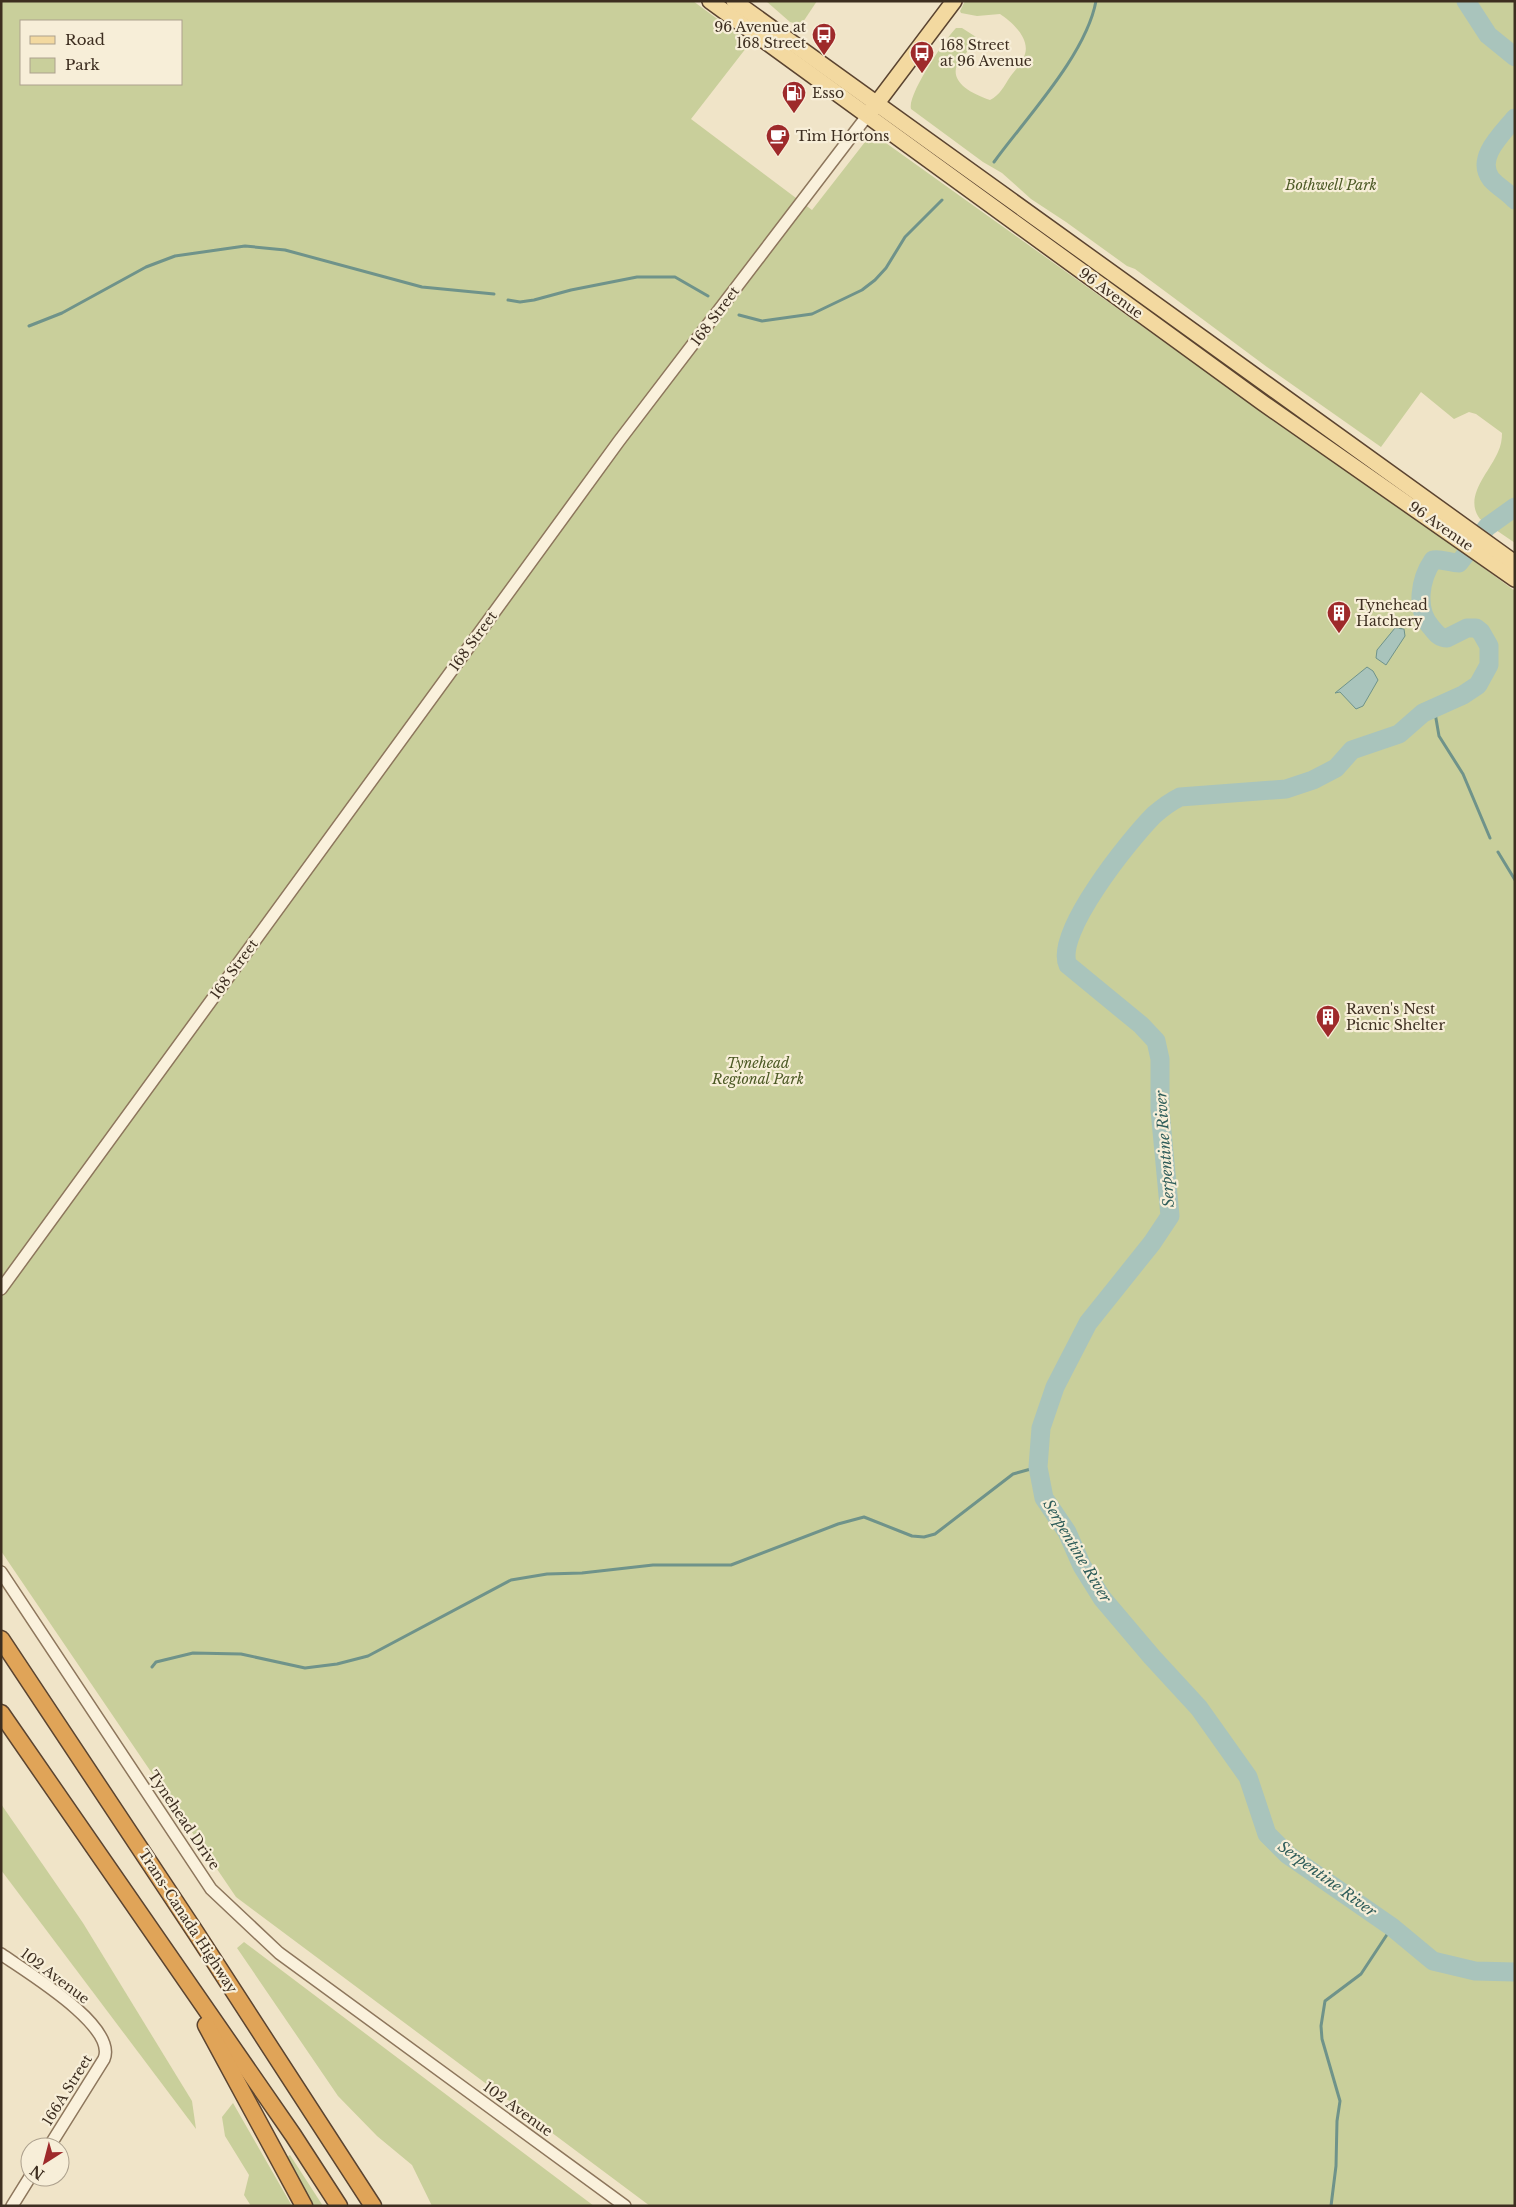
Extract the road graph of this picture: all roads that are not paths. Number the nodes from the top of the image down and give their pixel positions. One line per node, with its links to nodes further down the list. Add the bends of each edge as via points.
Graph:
1 (710, 1): 4 (main road, 96 Avenue)
2 (734, 1): 4 (main road, 96 Avenue)
3 (954, 1): 4 (main road, 168 Street)
4 (872, 110): 5 (main road, 96 Avenue); 8 (street, 168 Street, via 619,441)
5 (1497, 557): 6 (main road, 96 Avenue); 7 (main road, 96 Avenue)
6 (1515, 563)
7 (1515, 579)
8 (1, 1289)
9 (1, 1572): 14 (street, Tynehead Drive, via 211,1889 279,1953)
10 (1, 1639): 21 (highway, Trans-Canada Highway)
11 (1, 1713): 13 (highway)
12 (1, 1954): 15 (street, 102 Avenue, via 75,2007 95,2028)
13 (169, 1954): 19 (highway); 20 (highway)
14 (394, 2036): 22 (street, 102 Avenue)
15 (106, 2048): 16 (street, 166A Street, via 104,2060)
16 (55, 2137)
17 (24, 2187): 18 (street)
18 (12, 2206)
19 (304, 2206)
20 (339, 2206)
21 (373, 2206)
22 (625, 2206)

